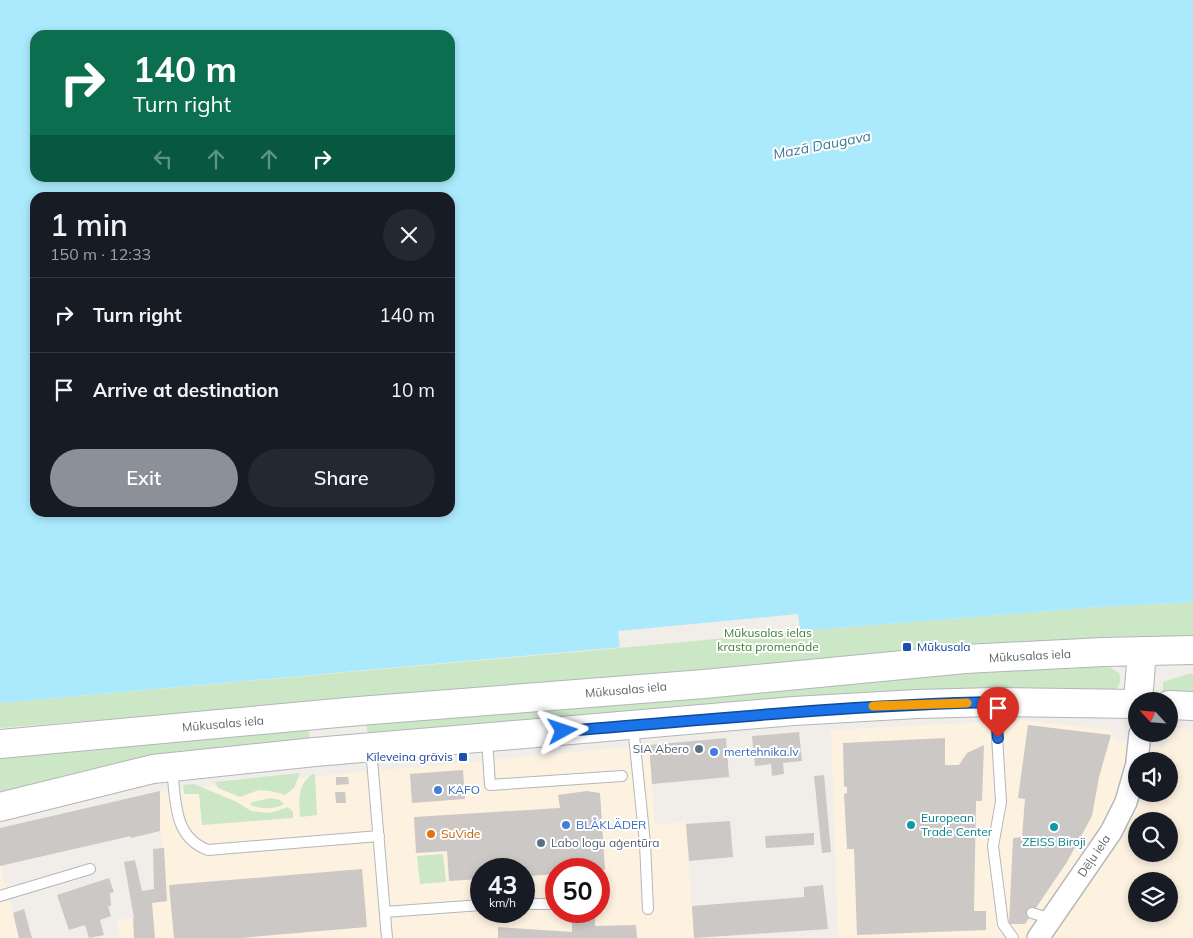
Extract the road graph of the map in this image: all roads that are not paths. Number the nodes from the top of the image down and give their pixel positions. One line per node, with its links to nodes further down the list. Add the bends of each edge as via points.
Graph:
1 (1193, 650): 2 (main road, Mūkusalas iela)
2 (1142, 651): 3 (main road); 10 (main road, Mūkusalas iela, via 965,659)
3 (1138, 692)
4 (994, 702): 5 (main road); 8 (main road, via 844,708); 19 (lane, via 1001,802 993,846)
5 (1128, 703)
6 (1178, 705): 7 (main road)
7 (1193, 706)
8 (633, 725): 9 (main road); 22 (lane)
9 (487, 738): 11 (main road); 13 (lane, via 490,785)
10 (0, 744)
11 (371, 748): 12 (main road); 16 (lane)
12 (172, 766): 15 (main road); 16 (lane, via 183,831 197,846 208,850)
13 (622, 776)
14 (1128, 795): 26 (street, Dēļu iela, via 1111,832 1042,916)
15 (0, 807)
16 (379, 836): 23 (lane)
17 (90, 869): 18 (lane)
18 (0, 896)
19 (999, 898): 20 (lane); 25 (lane, via 1003,924)
20 (1010, 903)
21 (470, 906): 23 (lane)
22 (648, 909)
23 (385, 912): 24 (lane)
24 (387, 938)
25 (1013, 938)
26 (1038, 938)

